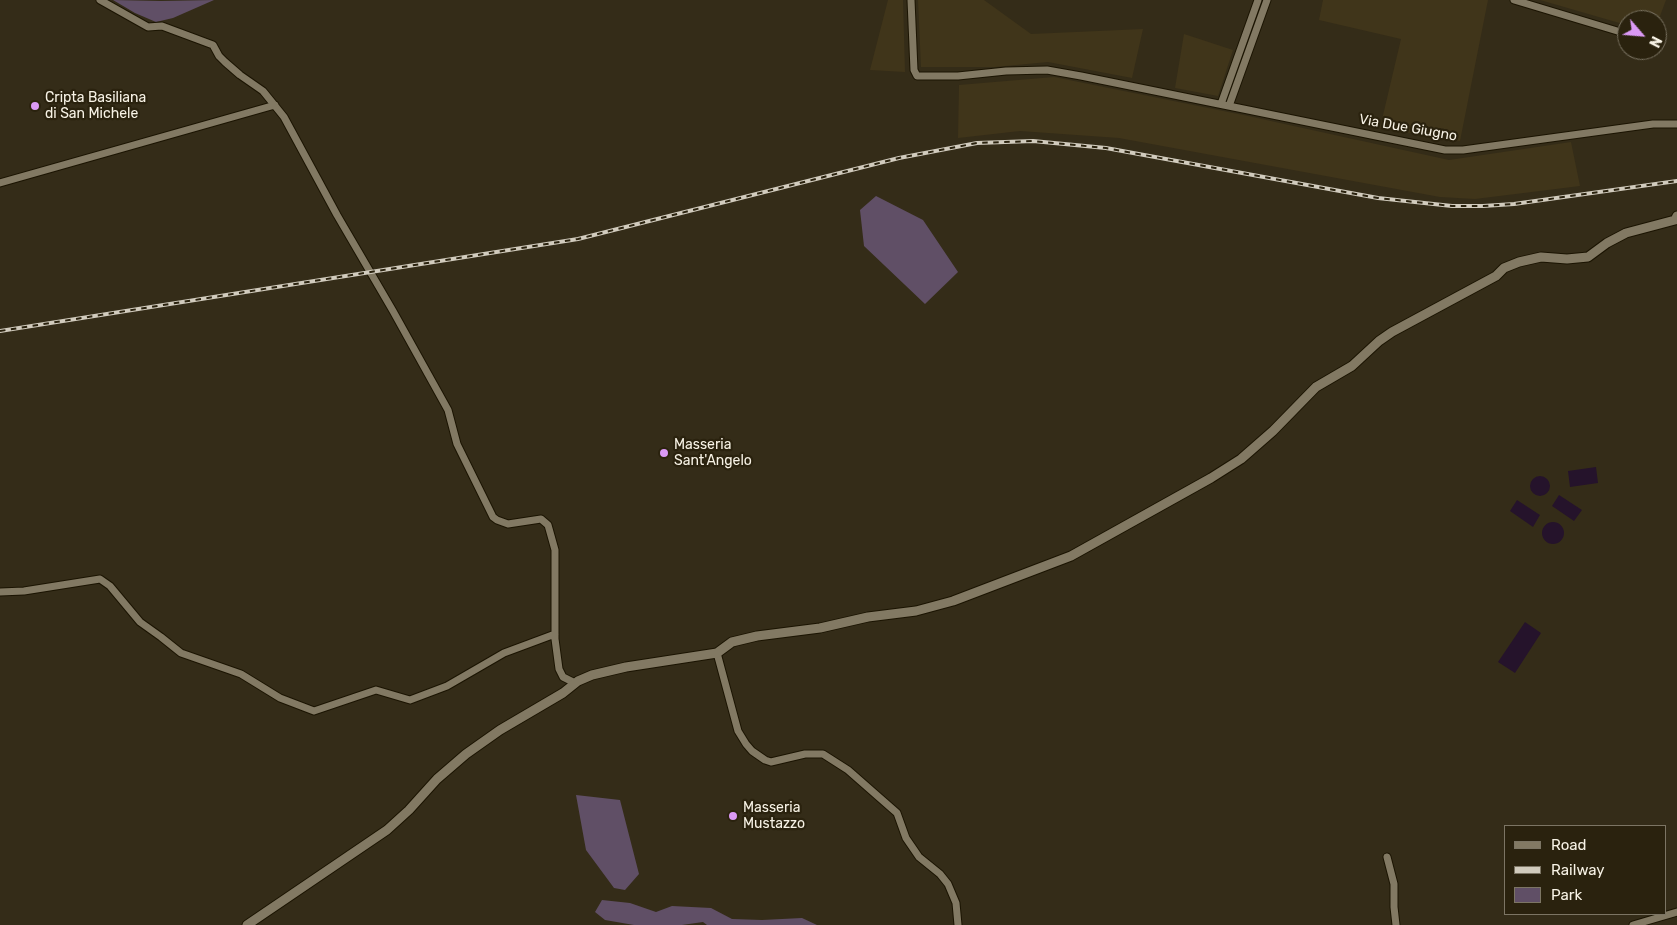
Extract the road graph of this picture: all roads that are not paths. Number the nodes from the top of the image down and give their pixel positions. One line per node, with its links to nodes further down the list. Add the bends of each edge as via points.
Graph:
1 (100, 0): 7 (street, via 148,27 162,26 213,44 225,62 263,90)
2 (911, 0): 8 (street, Via Due Giugno, via 914,70 917,76 1047,70)
3 (1258, 0): 8 (street)
4 (1267, 0): 8 (street)
5 (1514, 0): 6 (street)
6 (1617, 29)
7 (275, 104): 10 (street); 13 (street, via 448,410 457,444 493,517 508,524 541,519 548,525 556,564)
8 (1225, 105): 9 (street, Via Due Giugno, via 1445,150 1653,124)
9 (1677, 124)
10 (0, 183)
11 (1676, 218): 14 (street, via 1626,233 1588,257 1541,257 1504,268 1496,276 1392,332 1352,366 1316,386 1241,459 1071,556 953,601 916,611 757,636 732,642)
12 (0, 592): 13 (street, via 100,579 110,586 140,622 181,653 241,674 280,698 314,710 376,690 410,700 447,686 504,653)
13 (555, 634): 15 (street, via 560,673)
14 (717, 653): 15 (street, via 626,667 592,675); 19 (street, via 738,731 752,751 771,762 805,754 823,754 848,770 897,814 906,838 919,857 948,884 956,903)
15 (575, 683): 18 (street, via 466,754 387,830)
16 (1387, 857): 20 (street, via 1394,884)
17 (1667, 915): 21 (street)
18 (247, 925)
19 (958, 925)
20 (1396, 925)
21 (1633, 925)

